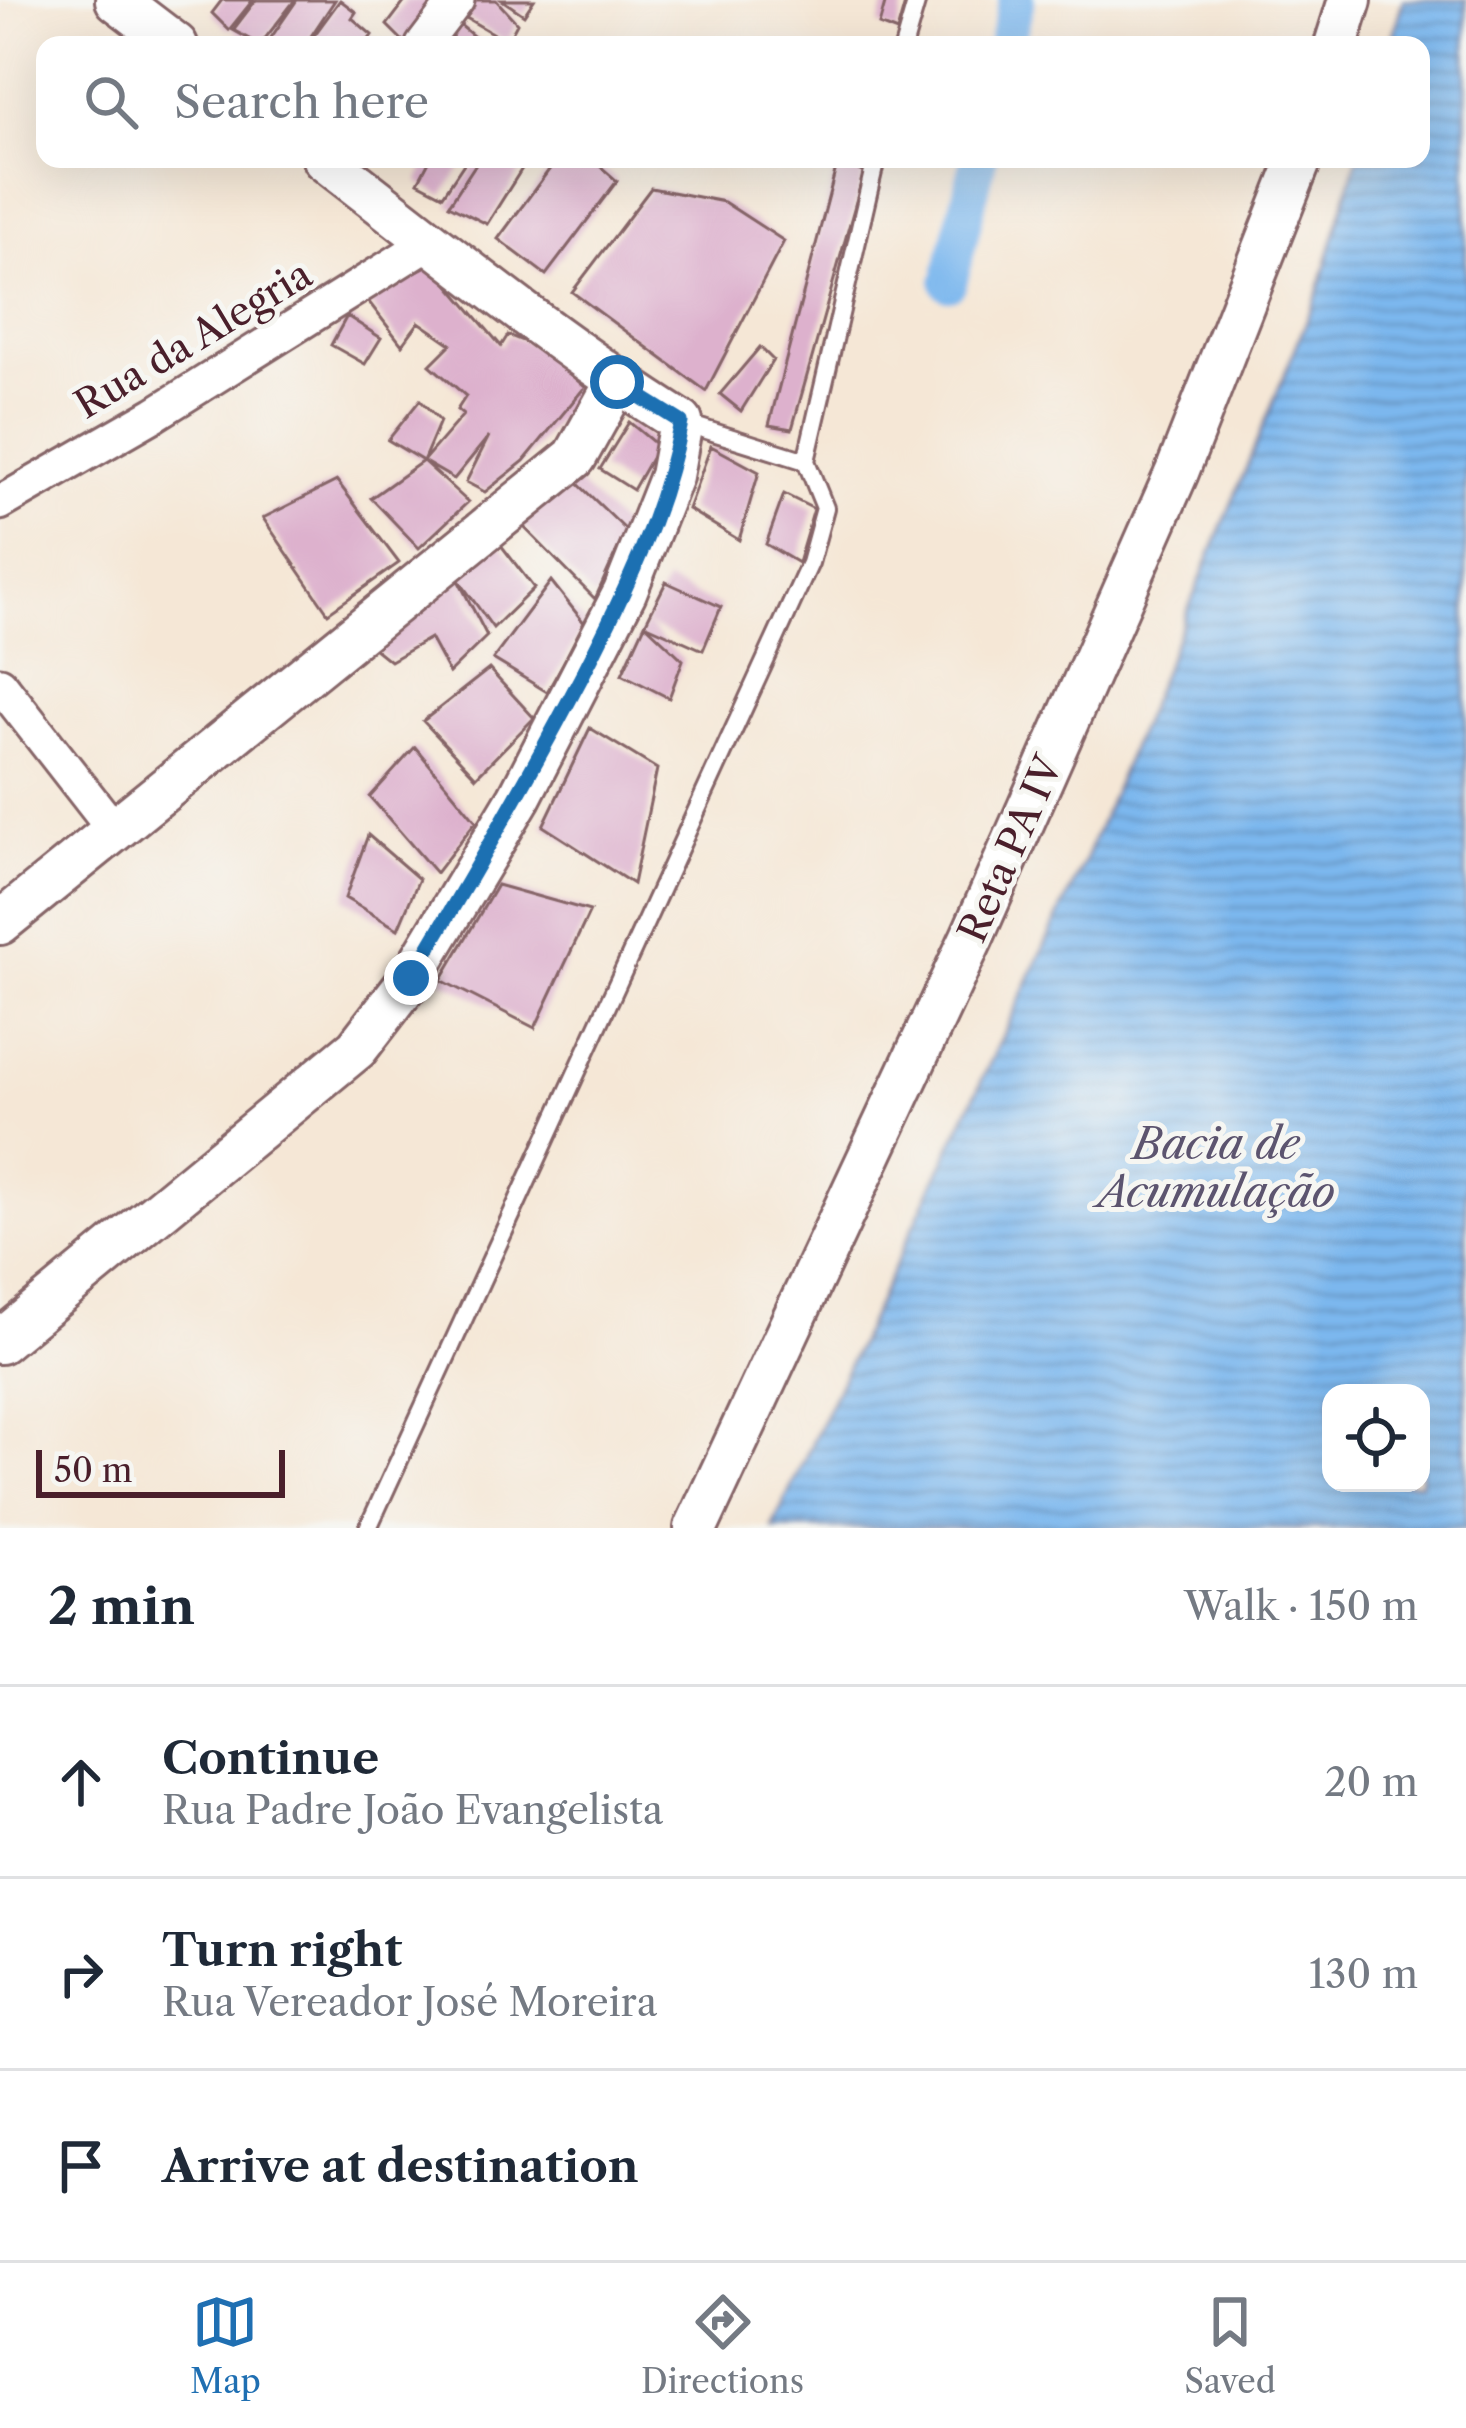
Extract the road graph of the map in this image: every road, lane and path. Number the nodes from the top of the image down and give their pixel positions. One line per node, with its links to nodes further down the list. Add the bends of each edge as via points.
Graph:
1 (117, 0): 5 (street)
2 (457, 0): 6 (street)
3 (916, 0): 7 (lane)
4 (1350, 0): 8 (street)
5 (164, 36)
6 (430, 36)
7 (906, 36)
8 (1339, 36)
9 (338, 168): 12 (street)
10 (874, 168): 15 (lane)
11 (1296, 168): 22 (street, Reta PA IV, via 1177,472 981,916)
12 (428, 243): 13 (street); 16 (street, Rua da Alegria)
13 (617, 382): 14 (street); 18 (street, via 575,457)
14 (681, 422): 15 (lane); 20 (street, via 671,476 625,592 519,798 411,978 357,1048)
15 (806, 460): 21 (lane, via 824,508 810,563)
16 (0, 502)
17 (0, 684): 18 (street)
18 (114, 830): 19 (street)
19 (0, 923)
20 (0, 1342)
21 (368, 1528)
22 (696, 1528)

